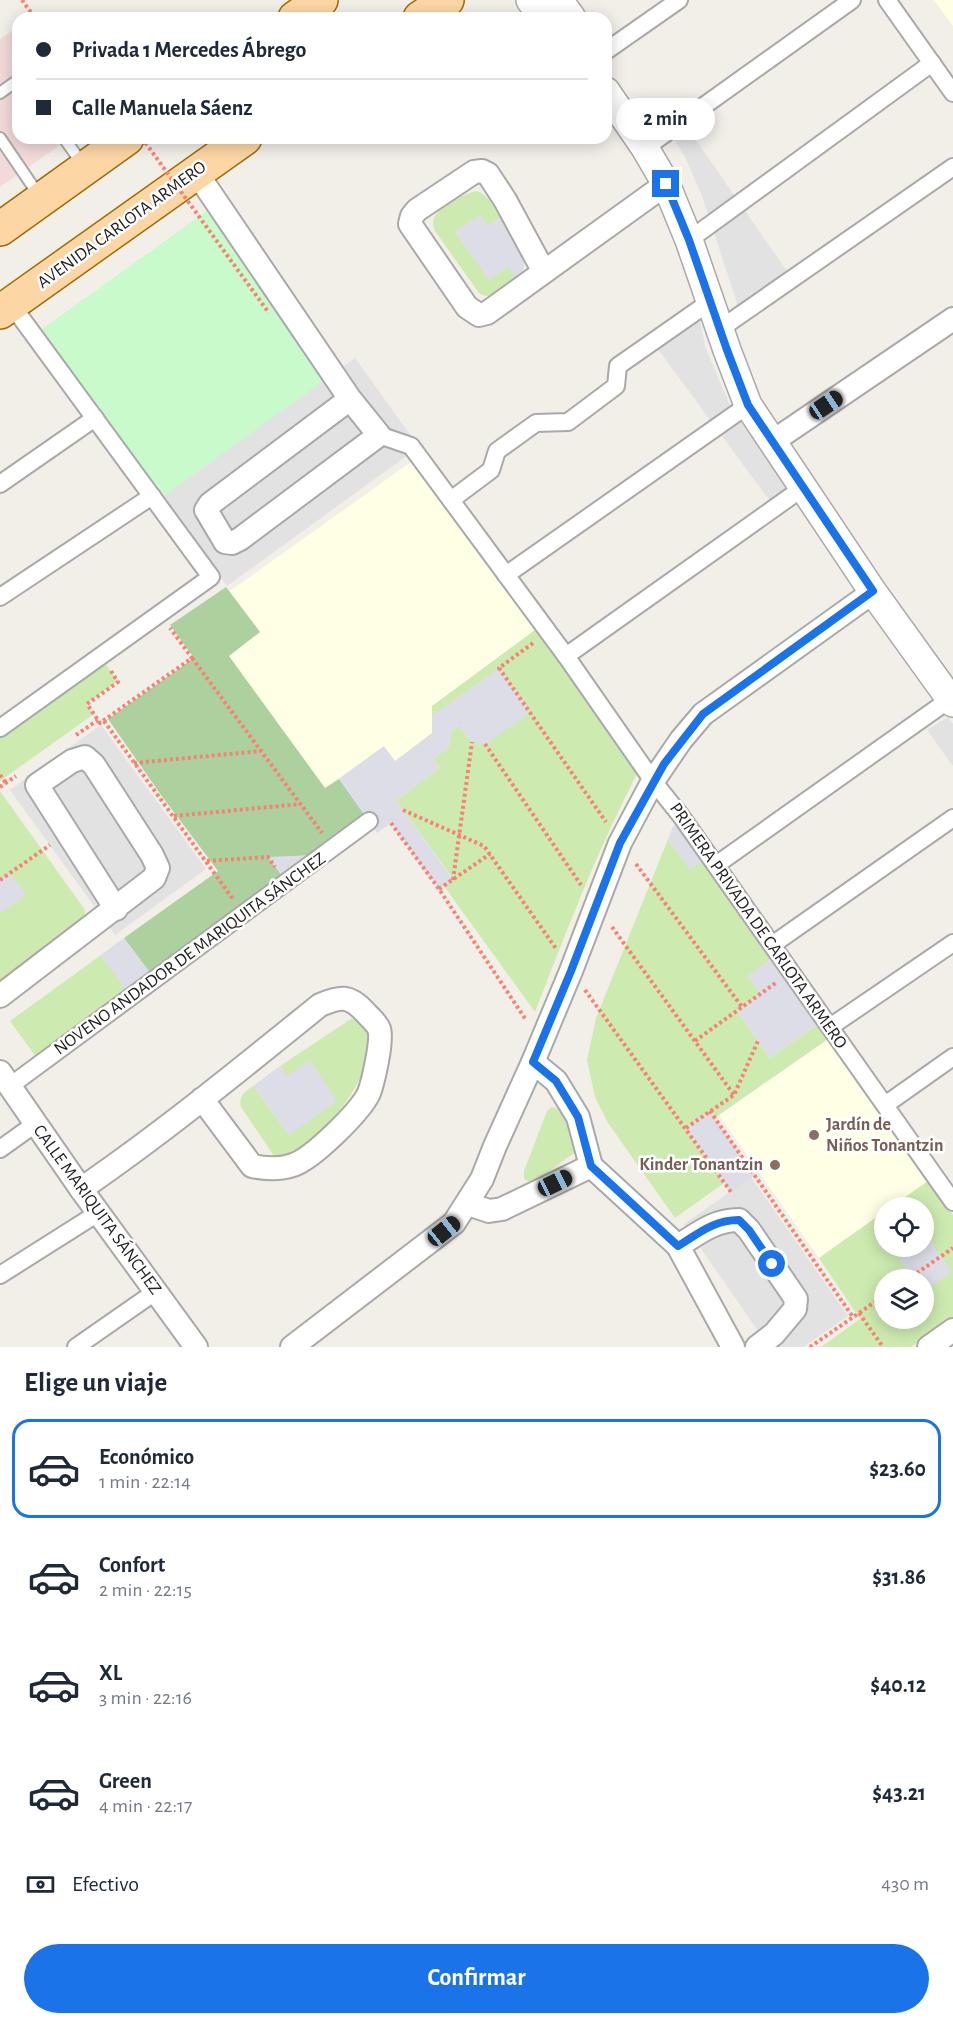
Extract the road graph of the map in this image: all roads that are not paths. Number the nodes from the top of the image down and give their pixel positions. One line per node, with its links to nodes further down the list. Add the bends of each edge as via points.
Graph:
1 (321, 0): 6 (main road)
2 (447, 0): 7 (main road)
3 (679, 0): 8 (street)
4 (852, 0): 16 (street)
5 (886, 0): 9 (street)
6 (304, 12)
7 (429, 12)
8 (612, 47)
9 (932, 63): 10 (street); 23 (street)
10 (953, 93)
11 (612, 100): 16 (street)
12 (0, 138): 21 (lane)
13 (68, 144): 18 (lane)
14 (118, 144): 18 (main road)
15 (236, 144): 19 (main road, AVENIDA CARLOTA ARMERO)
16 (645, 148): 20 (street)
17 (953, 167): 28 (street)
18 (84, 168): 21 (main road)
19 (196, 172): 26 (main road, AVENIDA CARLOTA ARMERO); 29 (street)
20 (666, 184): 23 (street); 24 (street)
21 (41, 199): 22 (main road)
22 (0, 229)
23 (689, 240): 25 (street)
24 (544, 272): 24 (street, via 487,313 478,315 467,307 410,224 412,216 474,172 482,171 505,200)
25 (711, 301): 28 (street); 37 (street, via 618,366 616,386 568,422 536,423 497,451 491,470)
26 (6, 308): 31 (street)
27 (953, 319): 33 (street)
28 (720, 329): 30 (street)
29 (350, 399): 32 (street); 32 (street, via 210,504 206,510 225,542 240,539)
30 (748, 405): 33 (street); 38 (street)
31 (95, 417): 34 (street); 36 (street)
32 (379, 435): 37 (street, PRIMERA PRIVADA DE CARLOTA ARMERO, via 411,446)
33 (772, 442): 35 (street)
34 (0, 484)
35 (804, 487): 39 (street); 41 (street)
36 (152, 496): 40 (street); 43 (street, via 211,577)
37 (451, 500): 38 (street, PRIMERA PRIVADA DE CARLOTA ARMERO)
38 (507, 575): 41 (street, PRIMERA PRIVADA DE CARLOTA ARMERO)
39 (873, 591): 42 (street); 44 (street, via 703,714)
40 (0, 597)
41 (566, 656): 44 (street, PRIMERA PRIVADA DE CARLOTA ARMERO)
42 (952, 701): 47 (street)
43 (0, 728)
44 (653, 781): 47 (street, PRIMERA PRIVADA DE CARLOTA ARMERO); 53 (street, via 620,843)
45 (953, 818): 50 (street)
46 (369, 821): 55 (street, NOVENO ANDADOR DE MARIQUITA SÁNCHEZ, via 244,914)
47 (716, 865): 50 (street, PRIMERA PRIVADA DE CARLOTA ARMERO)
48 (116, 909): 48 (street, via 154,878 158,868 94,765 85,757 72,761 37,785); 51 (street)
49 (953, 943): 52 (street)
50 (772, 945): 52 (street, PRIMERA PRIVADA DE CARLOTA ARMERO)
51 (0, 996)
52 (830, 1027): 57 (street, PRIMERA PRIVADA DE CARLOTA ARMERO)
53 (537, 1053): 60 (street, via 578,1117); 64 (street)
54 (953, 1057): 57 (street)
55 (5, 1079): 58 (street, CALLE MARIQUITA SÁNCHEZ)
56 (202, 1099): 56 (street, via 320,1005 338,998 355,1001 379,1028 381,1042 369,1093 339,1129 295,1165 271,1170 252,1166); 62 (street)
57 (885, 1105): 61 (street, PRIMERA PRIVADA DE CARLOTA ARMERO)
58 (35, 1124): 59 (street); 62 (street, CALLE MARIQUITA SÁNCHEZ)
59 (0, 1149)
60 (591, 1166): 64 (street, via 502,1209 489,1211); 66 (street)
61 (947, 1182): 63 (street, PRIMERA PRIVADA DE CARLOTA ARMERO)
62 (81, 1189): 65 (street, CALLE MARIQUITA SÁNCHEZ)
63 (953, 1202)
64 (468, 1204): 72 (street, via 454,1222)
65 (98, 1213): 67 (street); 68 (street, CALLE MARIQUITA SÁNCHEZ)
66 (678, 1246): 73 (street); 74 (street, via 724,1220 739,1220 749,1230 796,1299 795,1309)
67 (0, 1275)
68 (155, 1292): 70 (street); 71 (street, CALLE MARIQUITA SÁNCHEZ)
69 (953, 1330): 75 (street)
70 (76, 1347)
71 (196, 1347)
72 (292, 1347)
73 (733, 1347)
74 (757, 1347)
75 (929, 1347)

